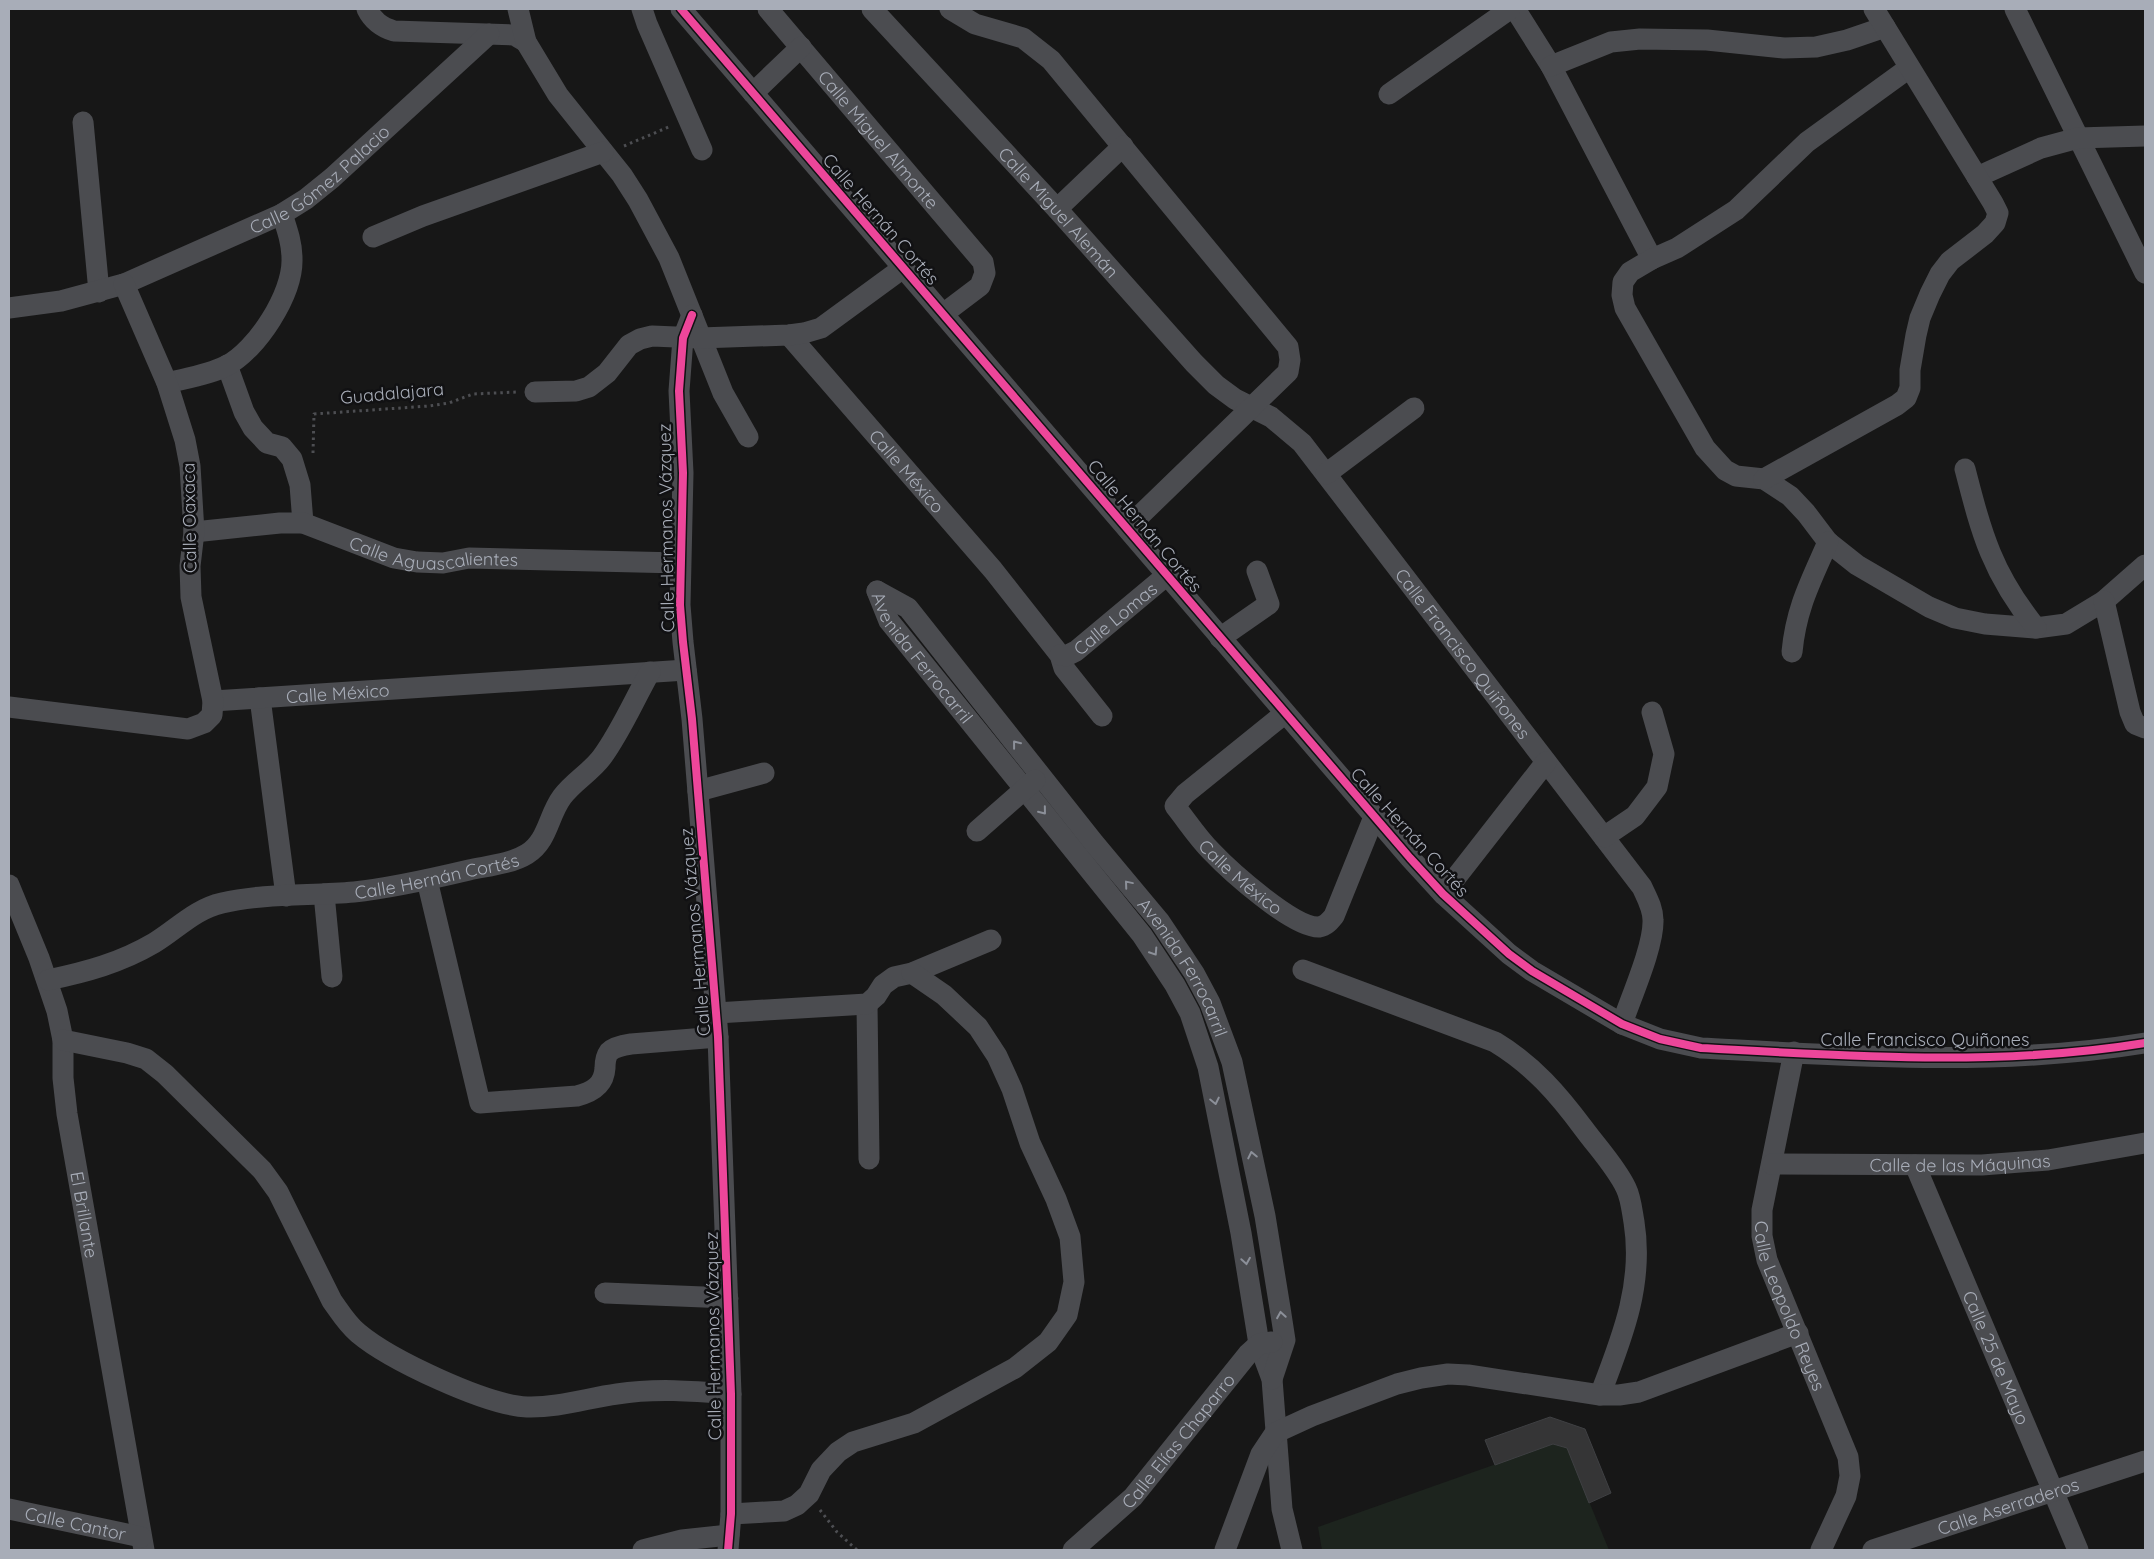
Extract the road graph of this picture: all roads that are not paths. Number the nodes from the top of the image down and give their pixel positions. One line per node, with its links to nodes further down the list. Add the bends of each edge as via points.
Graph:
1 (367, 9): 13 (street, via 382,27 394,31)
2 (518, 9): 14 (street, Calle Hermanos Vázquez)
3 (681, 9): 18 (street, Calle Hernán Cortés)
4 (768, 9): 15 (street, Calle Miguel Almonte)
5 (872, 9): 27 (street, Calle Miguel Alemán)
6 (950, 9): 23 (street, via 975,24 1023,38 1036,47 1051,60)
7 (1510, 9): 19 (street)
8 (1515, 9): 16 (street)
9 (1874, 9): 12 (street)
10 (2015, 9): 22 (street)
11 (649, 14): 25 (street)
12 (1885, 27): 16 (street, via 1816,47 1784,48 1707,40 1611,42); 17 (street)
13 (489, 34): 14 (street, via 514,35); 28 (street, Calle Gómez Palacio, via 332,178 306,200)
14 (526, 42): 24 (street, Calle Hermanos Vázquez, via 558,95)
15 (801, 47): 18 (street); 36 (street, Calle Miguel Almonte, via 983,262 985,273 980,286)
16 (1551, 66): 30 (street)
17 (1909, 68): 26 (street); 30 (street, via 1807,142 1736,210 1677,248)
18 (753, 93): 31 (street, Calle Hernán Cortés)
19 (1389, 94)
20 (83, 122): 34 (street)
21 (2145, 136): 22 (street)
22 (2078, 138): 26 (street, via 2041,148); 32 (street)
23 (1123, 146): 27 (street); 42 (street, via 1288,347 1288,372)
24 (610, 150): 29 (street); 38 (street, Calle Hermanos Vázquez, via 669,258 692,315)
25 (702, 150)
26 (1977, 176): 47 (street, via 1998,213 1995,223 1950,260 1940,274 1920,318 1906,398)
27 (1057, 210): 42 (street, Calle Miguel Alemán, via 1194,363 1216,385)
28 (282, 214): 33 (street, Calle Gómez Palacio); 39 (street, via 292,259 290,280 270,322 242,355)
29 (373, 237)
30 (1652, 259): 47 (street, via 1630,272 1622,282 1622,295 1635,326 1714,460 1736,476)
31 (903, 268): 36 (street, Calle Hernán Cortés); 37 (street, via 821,328)
32 (2145, 273)
33 (124, 284): 34 (street, Calle Gómez Palacio); 40 (street, Calle Oaxaca)
34 (99, 292): 35 (street, Calle Gómez Palacio)
35 (9, 308)
36 (943, 314): 49 (street, Calle Hernán Cortés)
37 (789, 335): 38 (street); 60 (street, Calle México, via 993,570)
38 (692, 338): 41 (street, via 640,338 589,387); 44 (street); 52 (street, Calle Hermanos Vázquez, via 679,391 683,490)
39 (227, 365): 40 (street, via 210,373); 48 (street, via 253,428 266,443 287,453 300,485)
40 (167, 383): 50 (street, Calle Oaxaca, via 190,466)
41 (534, 392)
42 (1251, 408): 46 (street, Calle Francisco Quiñones, via 1287,428); 49 (street)
43 (1414, 408): 46 (street)
44 (748, 437)
45 (1964, 469): 57 (street, via 1992,560 2006,587)
46 (1326, 474): 70 (street, Calle Francisco Quiñones)
47 (1764, 479): 51 (street, via 1790,496)
48 (303, 523): 50 (street, Calle Aguascalientes); 52 (street, Calle Aguascalientes, via 394,558 417,562 479,558)
49 (1127, 528): 55 (street, Calle Hernán Cortés)
50 (194, 532): 64 (street, Calle Oaxaca, via 191,597)
51 (1828, 542): 57 (street, via 1857,565 1929,607 1955,618); 59 (street, via 1800,607 1794,626)
52 (680, 563): 61 (street, Calle Hermanos Vázquez)
53 (2145, 565): 56 (street)
54 (1257, 571): 58 (street, via 1269,604)
55 (1167, 575): 58 (street, Calle Hernán Cortés); 60 (street, Calle Lomas, via 1076,651)
56 (2104, 601): 57 (street, via 2066,624); 69 (street, via 2130,712 2136,724)
57 (2036, 628)
58 (1220, 638): 67 (street, Calle Hernán Cortés)
59 (1792, 652)
60 (1060, 655): 68 (street, Calle México, via 1064,668)
61 (686, 670): 62 (street, Calle México); 73 (street, Calle Hermanos Vázquez)
62 (650, 672): 63 (street, Calle México); 77 (street, Calle Hernán Cortés, via 601,759 562,797 538,846 510,861)
63 (260, 698): 64 (street, Calle México); 80 (street)
64 (212, 701): 65 (street, via 212,714 204,723 188,729)
65 (9, 707)
66 (1652, 712): 76 (street, via 1664,754 1657,787 1635,816)
67 (1284, 714): 74 (street, Calle Hernán Cortés); 74 (street, Calle México, via 1185,794 1175,806 1210,850 1286,914 1310,926 1321,927 1334,916)
68 (1102, 716)
69 (2145, 728)
70 (1546, 762): 76 (street, Calle Francisco Quiñones); 79 (street)
71 (764, 773): 73 (street)
72 (1033, 782): 72 (street, Avenida Ferrocarril, one-way to 72, via 908,608 877,591 889,621); 75 (street); 85 (street, Avenida Ferrocarril, one-way to 72, via 1160,922); 88 (street, Avenida Ferrocarril, one-way to 88)
73 (698, 790): 90 (street, Calle Hermanos Vázquez)
74 (1374, 817): 79 (street, Calle Hernán Cortés)
75 (977, 831)
76 (1604, 837): 91 (street, Calle Francisco Quiñones, via 1642,887 1653,919 1652,935)
77 (427, 880): 78 (street, Calle Hernán Cortés); 92 (street, via 480,1103 577,1096 598,1086 604,1076 609,1052 617,1047)
78 (324, 894): 80 (street, Calle Hernán Cortés); 86 (street)
79 (1443, 894): 91 (street, Calle Hernán Cortés, via 1509,954)
80 (286, 896): 87 (street, Calle Hernán Cortés, via 220,903 199,912 136,953 89,972)
81 (11, 899): 87 (street, El Brillante)
82 (991, 940): 84 (street)
83 (1303, 970): 107 (street, via 1495,1042 1518,1056 1566,1105 1616,1171 1627,1190 1632,1210 1637,1265 1633,1300 1624,1333)
84 (912, 973): 89 (street, via 883,985); 112 (street, via 944,995 978,1027 998,1056 1070,1237 1074,1282 1067,1315 1048,1342 1015,1368 914,1424 853,1442 838,1452 821,1470 798,1506 784,1511)
85 (1194, 974): 88 (street); 103 (street, Avenida Ferrocarril, one-way to 85, via 1265,1216 1232,1062 1210,1003)
86 (332, 977)
87 (48, 980): 93 (street, El Brillante)
88 (1175, 985): 104 (street, Avenida Ferrocarril, one-way to 104, via 1190,1013 1208,1067)
89 (867, 1004): 90 (street); 97 (street)
90 (716, 1013): 92 (street, Calle Hermanos Vázquez)
91 (1622, 1024): 95 (street, Calle Hernán Cortés, via 1660,1039 1701,1048)
92 (718, 1037): 101 (street, Calle Hermanos Vázquez)
93 (63, 1040): 106 (street, via 146,1059 165,1074 262,1170 278,1192 332,1301 357,1333 375,1346 447,1383 521,1406 551,1405 642,1391); 113 (street, El Brillante, via 67,1114)
94 (2145, 1043): 95 (street, Calle Francisco Quiñones, via 2052,1054 1954,1058)
95 (1794, 1052): 98 (street, Calle Leopoldo Reyes)
96 (2145, 1142): 99 (street, Calle de las Máquinas, via 2048,1160 1982,1165)
97 (869, 1159)
98 (1772, 1164): 99 (street, Calle de las Máquinas); 102 (street, Calle Leopoldo Reyes, via 1762,1210 1762,1236 1767,1260)
99 (1915, 1165): 110 (street, Calle 25 de Mayo)
100 (606, 1293): 101 (street)
101 (728, 1298): 106 (street, Calle Hermanos Vázquez)
102 (1798, 1333): 107 (street, via 1640,1392); 119 (street, Calle Leopoldo Reyes, via 1848,1457 1850,1476 1846,1496)
103 (1285, 1340): 104 (street); 105 (street, Avenida Ferrocarril)
104 (1259, 1344): 105 (street, Avenida Ferrocarril); 116 (street, Calle Elías Chaparro, via 1233,1371 1133,1497)
105 (1272, 1379): 108 (street, Avenida Ferrocarril)
106 (731, 1394): 112 (street, Calle Hermanos Vázquez)
107 (1600, 1395): 108 (street, via 1448,1374 1397,1384)
108 (1275, 1433): 117 (street, via 1261,1454); 118 (street, Avenida Ferrocarril, via 1282,1509)
109 (2145, 1461): 110 (street, Calle Aserraderos)
110 (2053, 1490): 120 (street, Calle Aserraderos); 121 (street, Calle 25 de Mayo)
111 (9, 1509): 113 (street, Calle Cantor)
112 (731, 1514): 114 (street, Calle Hermanos Vázquez)
113 (143, 1543)
114 (728, 1543): 115 (street, via 682,1540)
115 (643, 1550)
116 (1073, 1550)
117 (1225, 1550)
118 (1292, 1550)
119 (1821, 1550)
120 (1873, 1550)
121 (2078, 1550)

